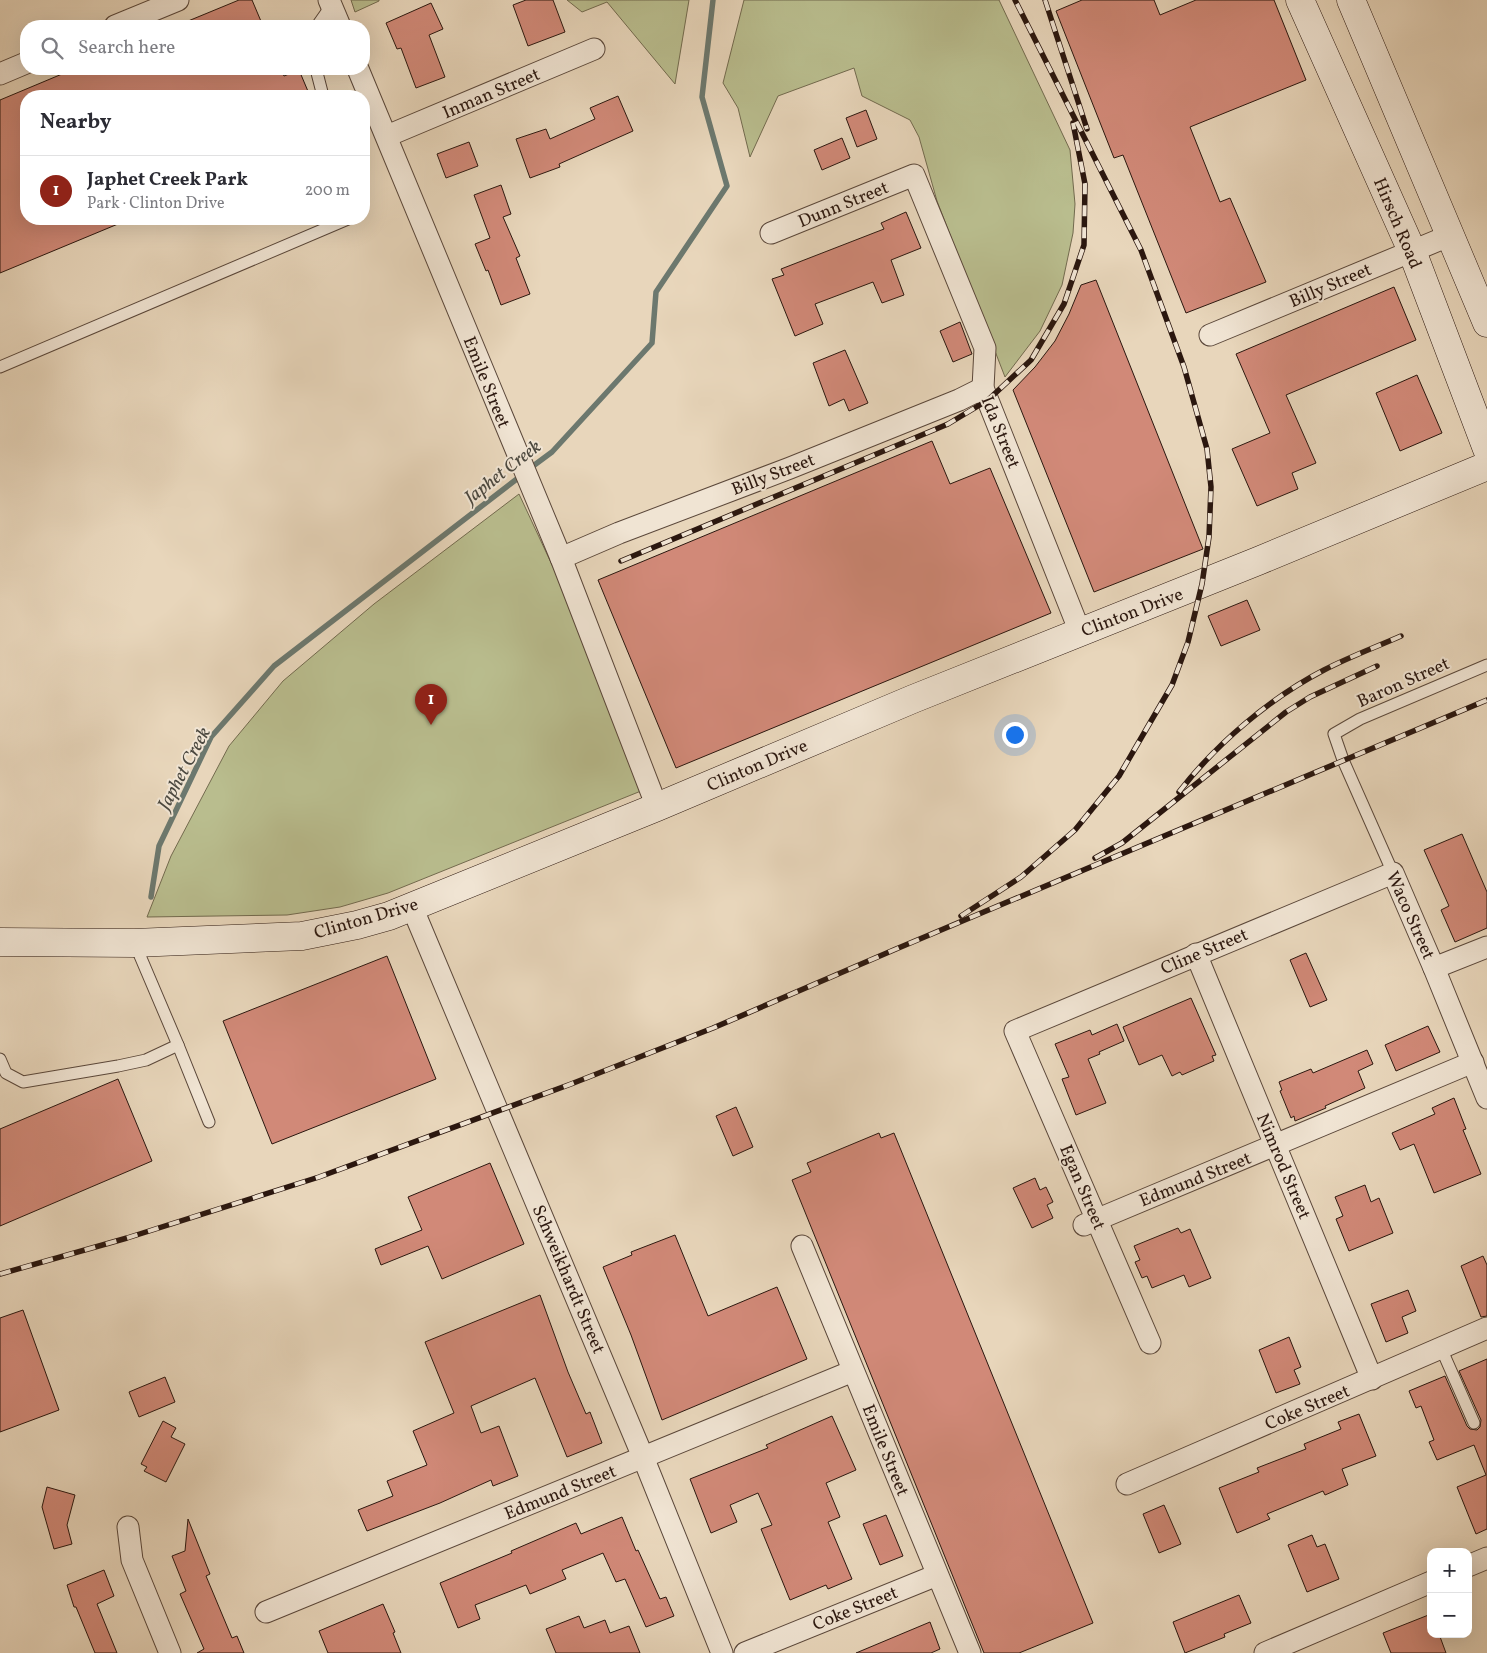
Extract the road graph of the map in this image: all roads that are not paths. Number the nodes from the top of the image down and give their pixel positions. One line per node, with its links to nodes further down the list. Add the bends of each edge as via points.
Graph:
1 (178, 0): 5 (street)
2 (1300, 0): 21 (main road, Hirsch Road)
3 (1351, 0): 20 (main road)
4 (330, 3): 6 (lane); 7 (street)
5 (130, 20)
6 (320, 20)
7 (337, 20)
8 (594, 49): 16 (street, Inman Street)
9 (20, 66): 10 (street)
10 (0, 74)
11 (318, 75): 13 (lane)
12 (361, 75): 14 (street, Emile Street)
13 (321, 90)
14 (367, 90)
15 (370, 97): 16 (street, Emile Street)
16 (387, 136): 28 (street, Emile Street)
17 (914, 174): 19 (street, Dunn Street); 25 (street, Ida Street, via 985,348)
18 (334, 225): 24 (lane)
19 (771, 233)
20 (1451, 235): 21 (street, Billy Street); 22 (main road)
21 (1412, 251): 23 (street, Billy Street); 26 (main road, Hirsch Road)
22 (1487, 324)
23 (1210, 335)
24 (0, 367)
25 (983, 388): 28 (street, Billy Street, via 790,468 619,533); 29 (street, Ida Street)
26 (1487, 449)
27 (1487, 466): 29 (main road, Clinton Drive)
28 (557, 550): 32 (street, Emile Street)
29 (1080, 632): 32 (main road, Clinton Drive)
30 (1487, 665): 31 (lane, Baron Street, via 1360,719)
31 (1334, 734): 33 (lane, Waco Street)
32 (657, 807): 34 (main road, Clinton Drive)
33 (1393, 873): 38 (street, Cline Street); 39 (street, Waco Street)
34 (412, 907): 36 (main road, Clinton Drive, via 357,925 302,936); 55 (street, Schweikhardt Street)
35 (0, 942): 36 (main road, Clinton Drive)
36 (134, 943): 41 (lane)
37 (1487, 947): 39 (street)
38 (1196, 954): 40 (street, Cline Street); 46 (street, Nimrod Street)
39 (1434, 968): 43 (street, Waco Street)
40 (1016, 1031): 47 (street, Egan Street)
41 (178, 1046): 42 (lane, via 146,1060 23,1082 6,1073); 45 (lane)
42 (0, 1059)
43 (1473, 1062): 44 (street, Waco Street); 46 (street, Edmund Street)
44 (1487, 1098)
45 (209, 1122)
46 (1275, 1146): 47 (street, Edmund Street); 53 (street, Nimrod Street)
47 (1090, 1222): 50 (street, Egan Street)
48 (802, 1246): 52 (street, Emile Street)
49 (1487, 1328): 51 (street, Coke Street)
50 (1150, 1343)
51 (1442, 1348): 53 (street, Coke Street); 54 (lane)
52 (853, 1371): 55 (street, Edmund Street); 60 (street, Emile Street)
53 (1372, 1379): 56 (street, Coke Street)
54 (1474, 1423)
55 (643, 1457): 62 (street, Edmund Street); 64 (street, Schweikhardt Street)
56 (1127, 1484)
57 (128, 1527): 63 (street, via 132,1560)
58 (1487, 1558): 59 (street)
59 (1472, 1564)
60 (937, 1575): 65 (street, Coke Street); 66 (street, Emile Street)
61 (1427, 1584): 67 (street)
62 (266, 1612)
63 (170, 1653)
64 (722, 1653)
65 (746, 1653)
66 (970, 1653)
67 (1265, 1653)

